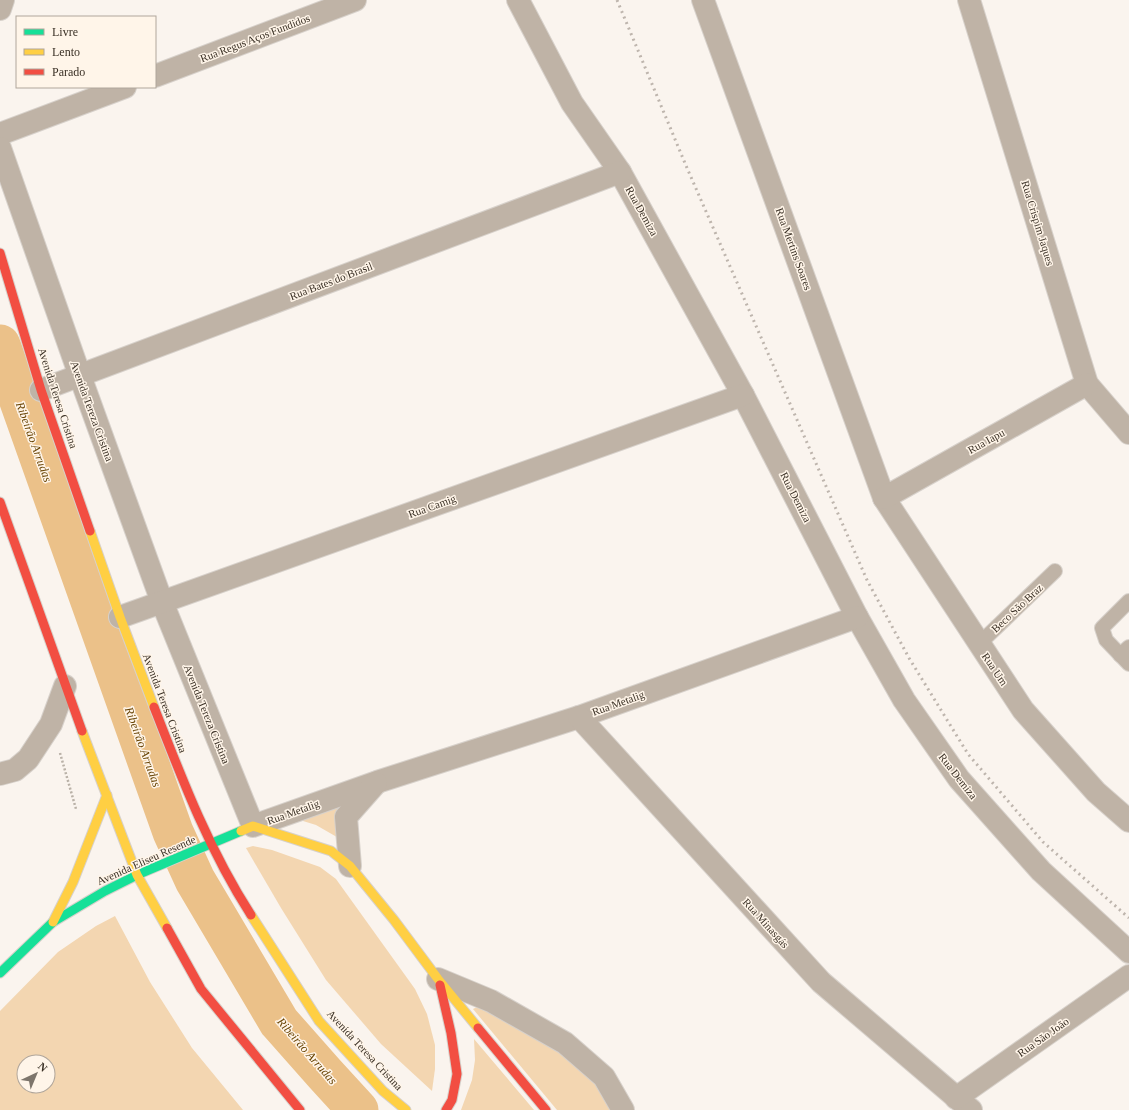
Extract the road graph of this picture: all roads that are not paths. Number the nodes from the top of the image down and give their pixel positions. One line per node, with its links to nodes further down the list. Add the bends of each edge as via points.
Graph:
1 (3, 0): 6 (street)
2 (355, 0): 7 (street, Rua Regus Aços Fundidos)
3 (518, 0): 11 (street, Rua Demiza, via 572,103)
4 (703, 0): 18 (street, Rua Mertins Soares)
5 (969, 0): 14 (street, Rua Crispim Jaques)
6 (0, 9)
7 (156, 76)
8 (122, 88): 9 (street)
9 (0, 134)
10 (0, 148): 13 (street, Avenida Tereza Cristina)
11 (620, 172): 13 (street, Rua Bates do Brasil); 16 (street, Rua Demiza)
12 (0, 253): 15 (main road, Avenida Teresa Cristina)
13 (80, 376): 15 (street, Rua Bates do Brasil); 22 (street, Avenida Tereza Cristina)
14 (1087, 384): 17 (street, Rua Crispim Jaques); 18 (street, Rua Iapu)
15 (41, 390): 24 (main road, Avenida Teresa Cristina)
16 (743, 395): 22 (street, Rua Camig); 23 (street, Rua Demiza)
17 (1129, 433)
18 (884, 498): 25 (street, Rua Um)
19 (0, 502): 27 (main road)
20 (1056, 571): 25 (lane, Beco São Braz)
21 (1129, 601): 26 (lane, via 1102,628 1106,640)
22 (162, 602): 24 (street, Rua Camig); 33 (street, Avenida Tereza Cristina)
23 (857, 616): 28 (street, Rua Metalig); 38 (street, Rua Demiza, via 904,700 959,779 1041,872)
24 (120, 617): 34 (main road, Avenida Teresa Cristina)
25 (979, 644): 32 (street, Rua Um, via 1023,710 1096,792)
26 (1126, 655)
27 (65, 686): 29 (street, via 51,724 28,759 15,770); 31 (main road)
28 (579, 717): 30 (street, Rua Metalig); 42 (street, Rua Minasgás, via 821,982)
29 (0, 774)
30 (376, 782): 33 (street, Rua Metalig); 35 (street, via 346,817)
31 (107, 795): 36 (main road); 37 (main road, via 73,882)
32 (1129, 821)
33 (253, 826): 34 (main road, Rua Metalig); 35 (main road, via 331,851)
34 (209, 845): 36 (main road, Avenida Eliseu Resende); 44 (main road, Avenida Teresa Cristina, via 241,900 319,1021 383,1091)
35 (350, 866): 41 (main road)
36 (138, 874): 37 (main road, Avenida Eliseu Resende); 43 (main road, via 201,990)
37 (53, 922): 39 (main road, Avenida Eliseu Resende)
38 (1129, 952)
39 (0, 973)
40 (1129, 976): 42 (street, Rua São João)
41 (438, 979): 45 (main road, via 451,1033 457,1074 452,1100); 46 (main road); 47 (street, via 491,1001 565,1043 604,1077)
42 (963, 1104)
43 (300, 1110)
44 (406, 1110)
45 (446, 1110)
46 (546, 1110)
47 (623, 1110)

